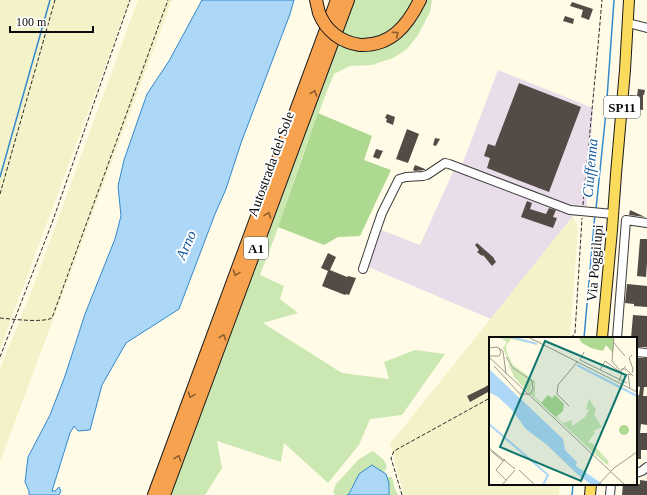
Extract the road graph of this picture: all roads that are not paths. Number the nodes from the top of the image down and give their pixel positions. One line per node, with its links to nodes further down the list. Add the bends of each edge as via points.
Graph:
1 (316, 0): 5 (highway, one-way to 5, bridge, via 325,25 347,42 360,45 381,42 400,31)
2 (334, 0): 7 (highway)
3 (337, 0): 7 (highway, Autostrada del Sole / A1)
4 (348, 0): 24 (highway, Autostrada del Sole / A1, one-way to 4)
5 (420, 0)
6 (629, 0): 8 (main road, Via Poggilupi / SP11)
7 (329, 21): 23 (highway, Autostrada del Sole / A1, one-way to 23)
8 (628, 23): 9 (street); 10 (main road, Via Poggilupi / SP11)
9 (647, 28)
10 (610, 213): 12 (street, via 570,210 445,163 427,175 399,180 382,214); 13 (main road, Via Poggilupi / SP11)
11 (647, 223): 14 (street, via 626,220)
12 (363, 269)
13 (609, 269): 14 (street); 15 (main road, Via Poggilupi / SP11)
14 (622, 270): 16 (street)
15 (602, 337)
16 (616, 337)
17 (637, 352): 18 (street)
18 (647, 353)
19 (647, 467): 20 (street)
20 (637, 473)
21 (591, 485): 25 (main road)
22 (611, 485): 26 (street)
23 (154, 495)
24 (164, 495)
25 (590, 495)
26 (610, 495)

